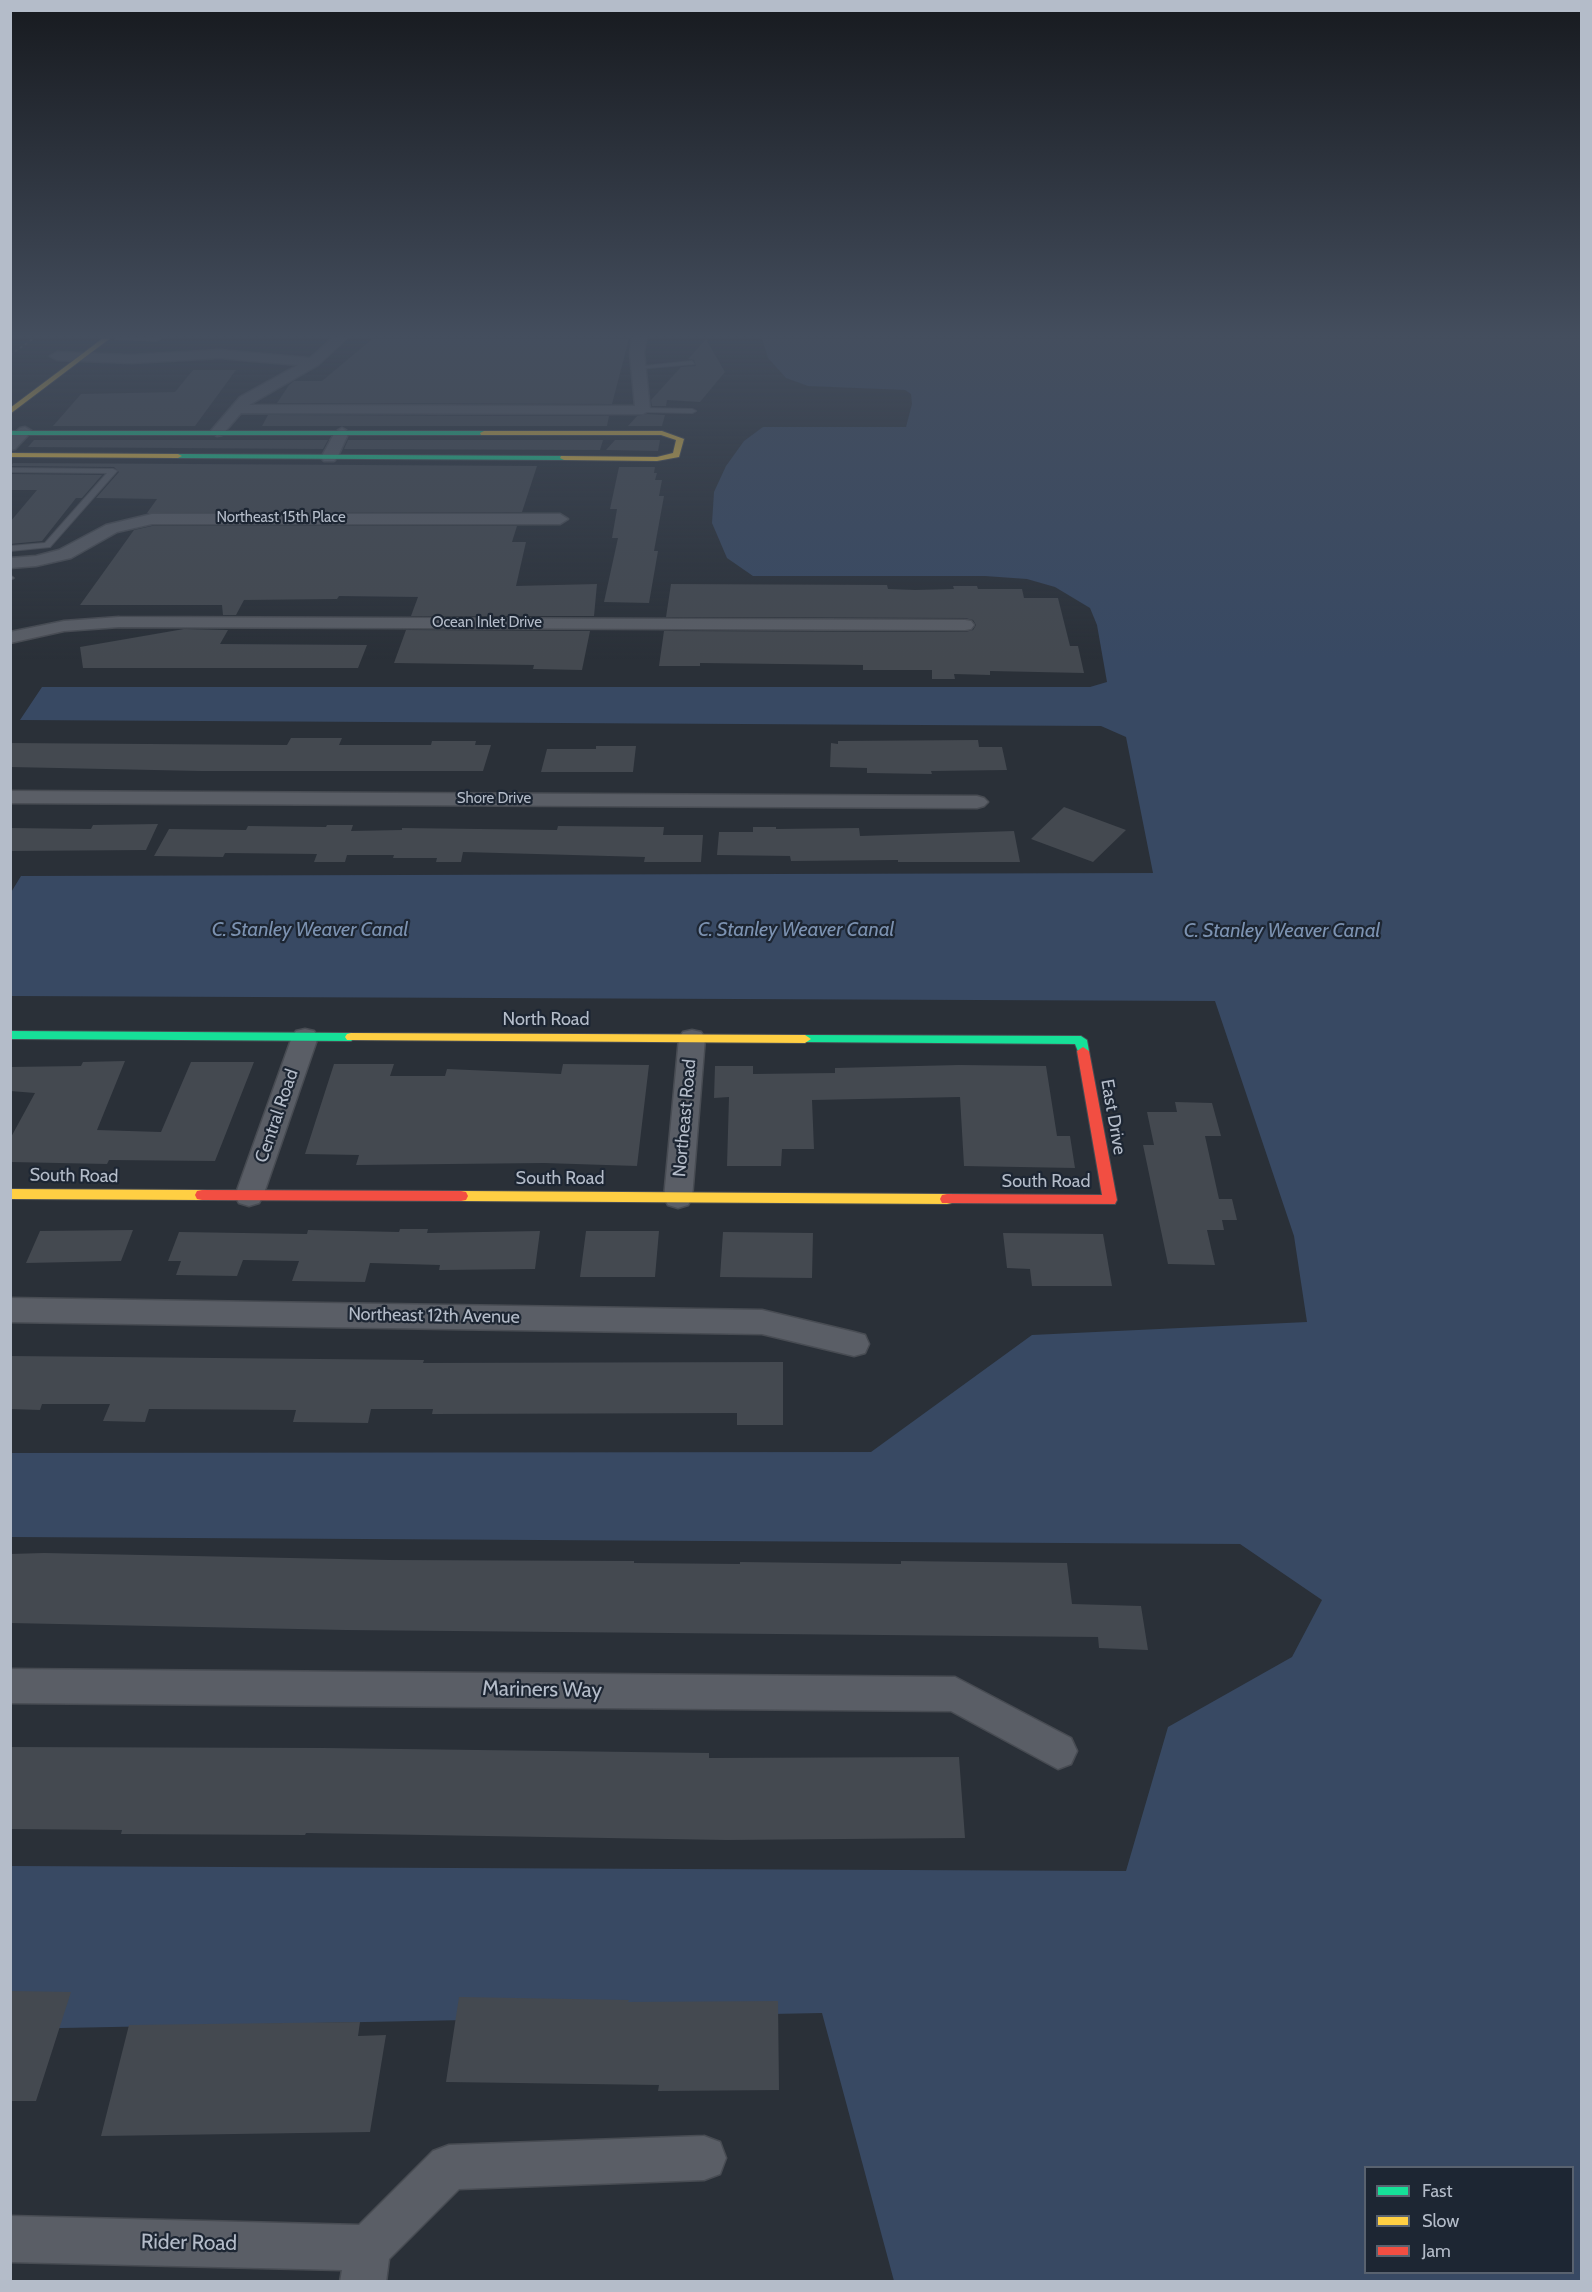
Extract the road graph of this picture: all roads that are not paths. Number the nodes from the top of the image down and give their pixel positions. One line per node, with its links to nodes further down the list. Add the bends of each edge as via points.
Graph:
1 (335, 446): 4 (street)
2 (679, 446): 4 (street, via 678,452 670,457)
3 (10, 455): 4 (street)
4 (329, 458)
5 (10, 470): 7 (lane, via 113,471 47,545)
6 (560, 519): 8 (street, Northeast 15th Place, via 152,519 112,528 65,555)
7 (10, 549)
8 (10, 563)
9 (965, 625): 10 (street, Ocean Inlet Drive, via 119,622 64,626)
10 (10, 638)
11 (10, 797): 12 (street, Shore Drive)
12 (977, 802)
13 (10, 1035): 14 (street, North Road)
14 (304, 1037): 15 (street, North Road); 18 (street, Central Road)
15 (692, 1038): 16 (street, North Road); 19 (street, Northeast Road)
16 (1081, 1041): 20 (street, East Drive)
17 (10, 1194): 18 (street, South Road)
18 (249, 1196): 19 (street, South Road)
19 (678, 1198): 20 (street, South Road)
20 (1110, 1200)
21 (10, 1310): 22 (street, Northeast 12th Avenue, via 762,1322)
22 (855, 1344)
23 (10, 1686): 24 (street, Mariners Way, via 955,1694)
24 (1058, 1751)
25 (704, 2158): 27 (street, via 449,2168)
26 (10, 2239): 27 (street, Rider Road)
27 (365, 2265)

